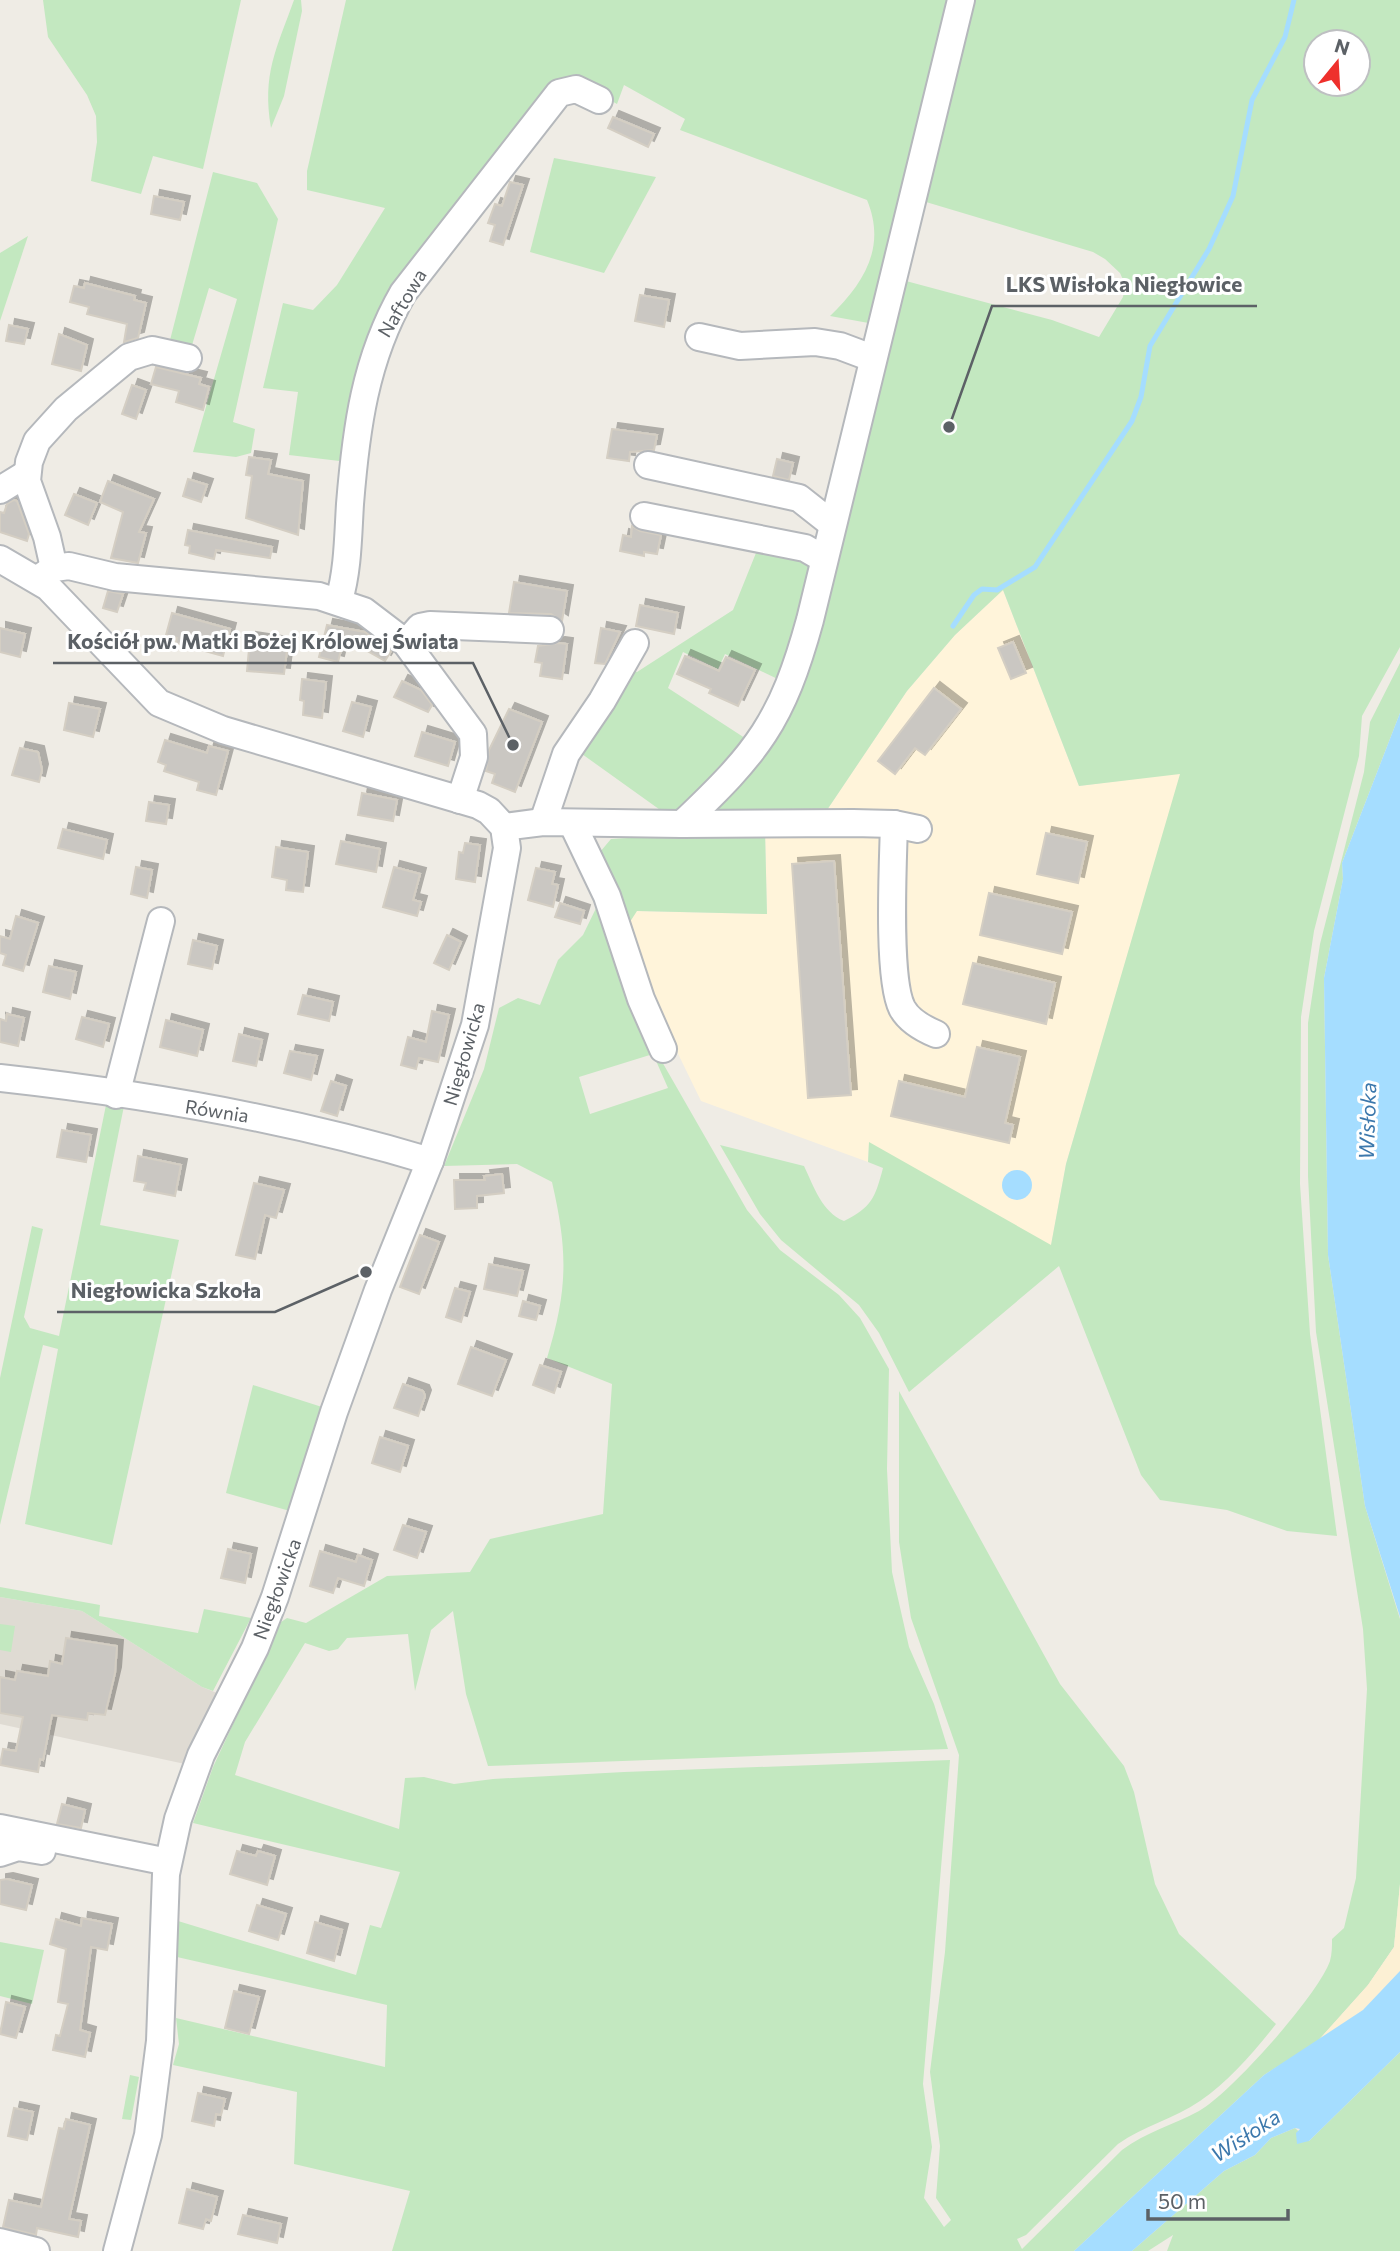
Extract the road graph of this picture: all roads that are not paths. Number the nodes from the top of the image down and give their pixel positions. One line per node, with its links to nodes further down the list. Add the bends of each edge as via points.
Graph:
1 (961, 0): 5 (street)
2 (599, 100): 14 (street, Naftowa, via 570,88 555,97 408,286 387,323 369,367 361,403)
3 (699, 337): 5 (street, via 740,346 828,344)
4 (188, 358): 7 (street, via 152,350 122,361 43,433 32,450)
5 (872, 358): 10 (street)
6 (648, 465): 10 (street, via 799,498)
7 (26, 474): 8 (street); 13 (street, via 47,537)
8 (0, 490)
9 (645, 516): 12 (street, via 805,548)
10 (832, 524): 12 (street)
11 (0, 559): 13 (street)
12 (824, 559): 21 (street, via 796,673 772,725 745,762)
13 (46, 574): 14 (street, via 69,566 115,577 261,588); 18 (street, via 159,703 223,730)
14 (339, 600): 16 (street, via 375,617)
15 (550, 630): 16 (street, via 430,625 417,630)
16 (406, 643): 18 (street, via 473,734 474,757)
17 (635, 643): 19 (street, via 566,754)
18 (460, 800): 22 (street, via 489,811)
19 (543, 822): 20 (street); 22 (street)
20 (572, 823): 21 (street); 25 (street, via 607,896)
21 (682, 824): 24 (street, via 906,827 894,927 899,994 909,1017)
22 (504, 827): 28 (street, Niegłowicka, via 506,859 478,1013)
23 (161, 921): 27 (street)
24 (936, 1034)
25 (663, 1049)
26 (0, 1078): 27 (street, Równia)
27 (116, 1095): 28 (street, Równia, via 258,1117)
28 (430, 1161): 31 (street, Niegłowicka, via 334,1412 275,1597 255,1648 201,1755 178,1819)
29 (0, 1828): 31 (street)
30 (0, 1853): 31 (street, via 18,1847)
31 (167, 1868): 34 (street, Niegłowicka, via 160,2045 148,2135)
32 (0, 2242): 33 (street)
33 (36, 2251)
34 (117, 2251)

